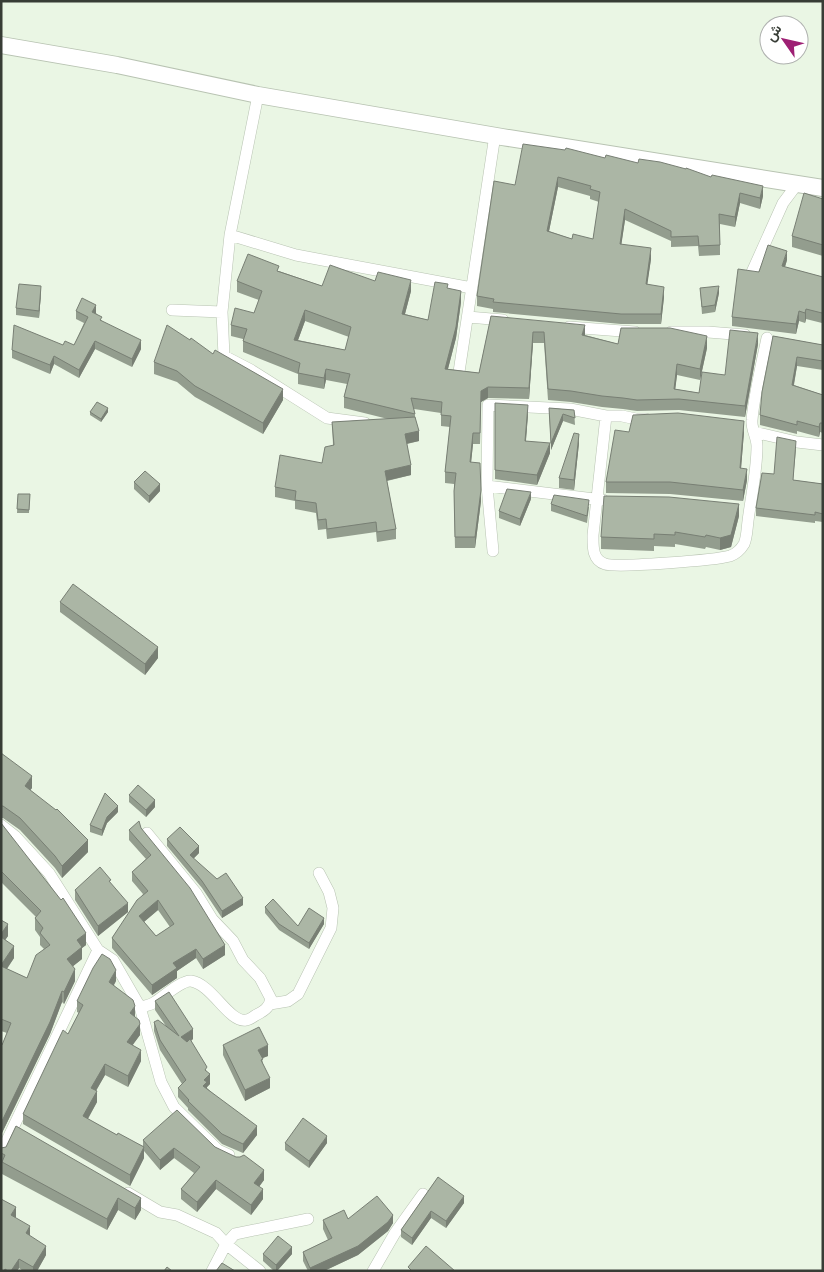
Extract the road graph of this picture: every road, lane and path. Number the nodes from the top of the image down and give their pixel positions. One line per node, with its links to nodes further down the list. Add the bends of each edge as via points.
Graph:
1 (1, 45): 2 (street, via 117,65)
2 (258, 95): 3 (street); 6 (street)
3 (495, 135): 4 (street); 8 (street)
4 (798, 184): 5 (street); 7 (street, via 783,203)
5 (823, 188)
6 (230, 235): 8 (street, via 296,255); 10 (street)
7 (752, 272)
8 (472, 288): 11 (street)
9 (172, 310): 10 (street)
10 (222, 312): 17 (street, via 224,356 327,418)
11 (468, 317): 12 (street); 14 (street)
12 (516, 322)
13 (554, 325): 18 (street, via 621,332 708,332 771,338)
14 (459, 372)
15 (606, 416): 16 (street); 20 (street, via 570,410 488,405); 21 (street)
16 (661, 418)
17 (367, 423)
18 (750, 427): 19 (street, via 798,442); 21 (street, via 757,443 756,458 745,508 745,543 738,552 729,556 644,564 604,564 593,549)
19 (823, 445)
20 (487, 486): 21 (street); 23 (street)
21 (597, 500): 22 (street)
22 (615, 500)
23 (493, 551)
24 (1, 825): 27 (street, via 49,873)
25 (147, 833): 28 (street, via 260,978 269,992)
26 (319, 873): 28 (street, via 333,908 331,928 298,994 288,1001)
27 (98, 950): 29 (street, via 113,960); 30 (street, via 18,1130)
28 (270, 1004): 29 (street, via 245,1020 237,1019 206,989 192,981 153,1004)
29 (140, 1007): 31 (street, via 161,1082 174,1107 218,1150)
30 (1, 1153)
31 (239, 1160)
32 (120, 1188): 35 (street, via 160,1212 177,1215 216,1233)
33 (423, 1194): 38 (street, via 394,1233)
34 (308, 1219): 35 (street, via 235,1234)
35 (226, 1244): 36 (street); 37 (street)
36 (212, 1271)
37 (260, 1271)
38 (373, 1271)

